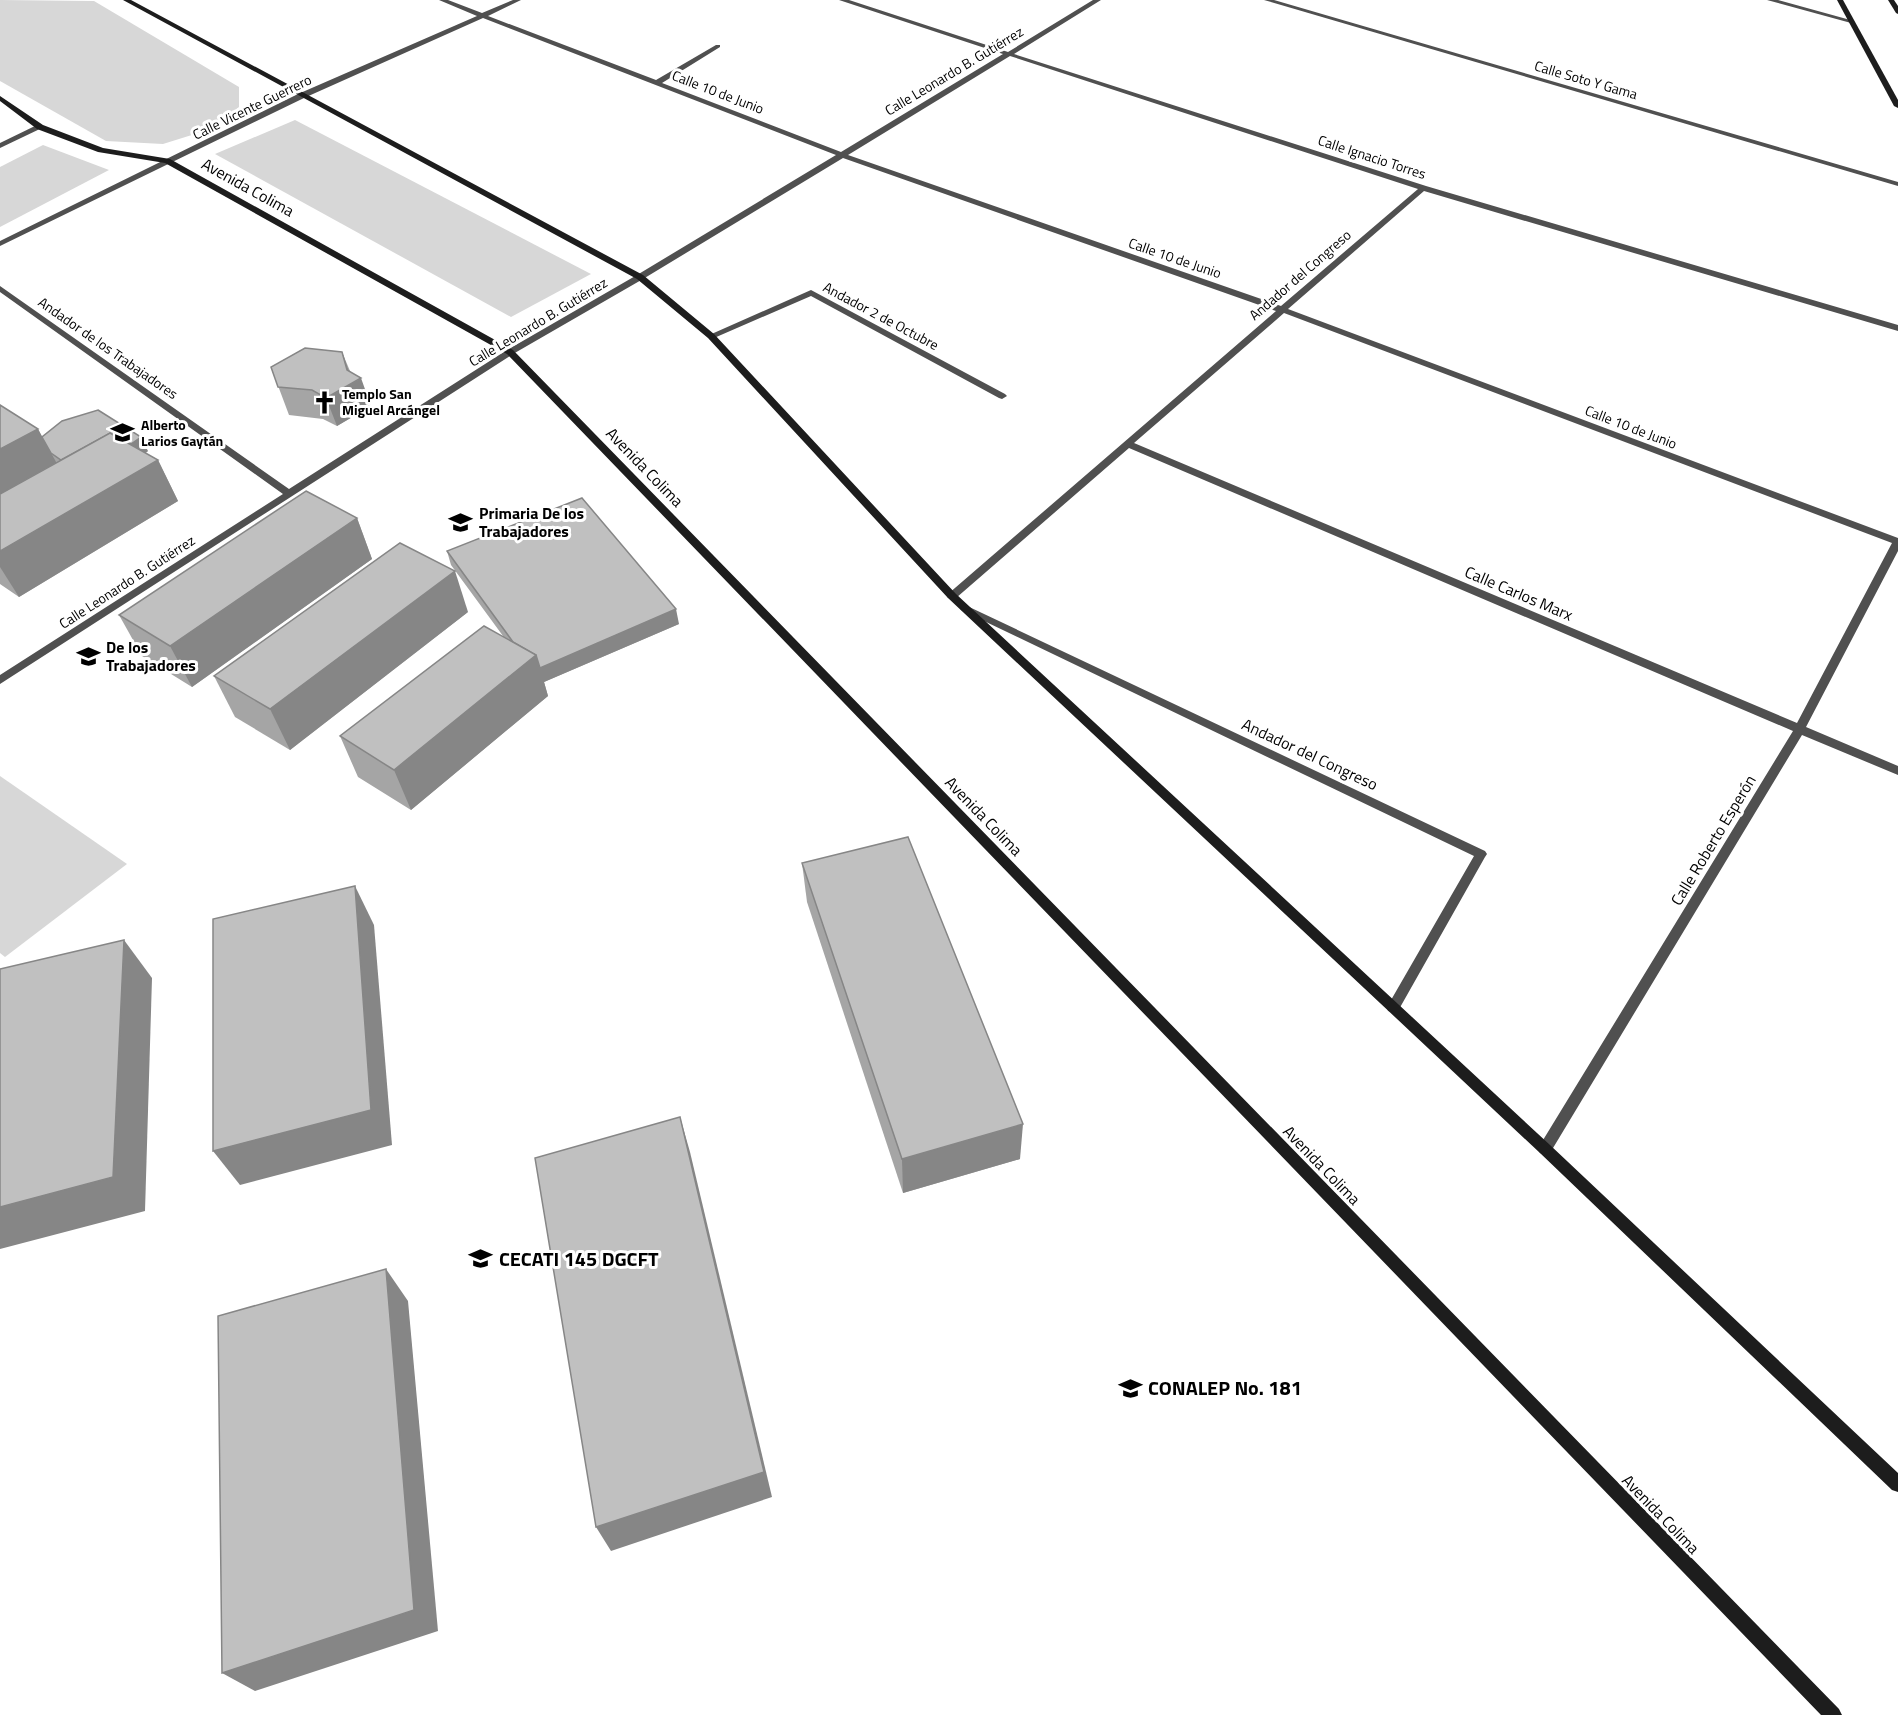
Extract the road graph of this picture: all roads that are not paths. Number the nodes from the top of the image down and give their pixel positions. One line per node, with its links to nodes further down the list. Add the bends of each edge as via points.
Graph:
1 (126, 0): 16 (street)
2 (442, 0): 11 (street, Calle 10 de Junio)
3 (518, 0): 11 (street, Calle Vicente Guerrero)
4 (842, 0): 14 (street, Calle Ignacio Torres)
5 (1098, 0): 14 (street, Calle Leonardo B. Gutiérrez)
6 (1267, 0): 23 (street, Calle Soto Y Gama)
7 (1770, 0): 12 (street)
8 (1840, 0): 12 (street)
9 (1891, 0): 10 (street)
10 (1898, 12)
11 (482, 15): 15 (street, Calle 10 de Junio); 16 (street, Calle Vicente Guerrero)
12 (1851, 21): 18 (street)
13 (718, 46): 15 (street)
14 (1008, 54): 21 (street, Calle Leonardo B. Gutiérrez); 24 (street, Calle Ignacio Torres)
15 (656, 82): 21 (street, Calle 10 de Junio)
16 (301, 96): 22 (street, Calle Vicente Guerrero); 26 (street)
17 (0, 98): 19 (street, Avenida Colima)
18 (1898, 106)
19 (40, 127): 20 (street); 22 (street, Avenida Colima, via 101,150)
20 (0, 146)
21 (842, 155): 26 (street, Calle Leonardo B. Gutiérrez); 28 (street, Calle 10 de Junio)
22 (167, 161): 25 (street, Calle Vicente Guerrero); 31 (street, Avenida Colima)
23 (1898, 184)
24 (1423, 188): 28 (street, Andador del Congreso); 29 (street, Calle Ignacio Torres)
25 (0, 244)
26 (640, 277): 30 (street); 31 (street, Calle Leonardo B. Gutiérrez)
27 (0, 288): 34 (street, Andador de los Trabajadores)
28 (1283, 310): 33 (street, Andador del Congreso); 35 (street, Calle 10 de Junio)
29 (1898, 328)
30 (711, 336): 32 (street, Andador 2 de Octubre, via 811,293); 36 (street)
31 (510, 352): 34 (street, Calle Leonardo B. Gutiérrez); 44 (street, Avenida Colima)
32 (1002, 396)
33 (1128, 444): 36 (street, Andador del Congreso); 39 (street, Calle Carlos Marx)
34 (288, 493): 38 (street, Calle Leonardo B. Gutiérrez)
35 (1898, 542): 39 (street, Calle Roberto Esperón)
36 (952, 596): 37 (street)
37 (965, 608): 41 (street); 41 (street, Andador del Congreso, via 1481,854)
38 (0, 680)
39 (1800, 728): 40 (street, Calle Carlos Marx); 42 (street, Calle Roberto Esperón)
40 (1898, 771)
41 (1393, 1007): 42 (street)
42 (1545, 1149): 43 (street)
43 (1898, 1484)
44 (1833, 1715)

